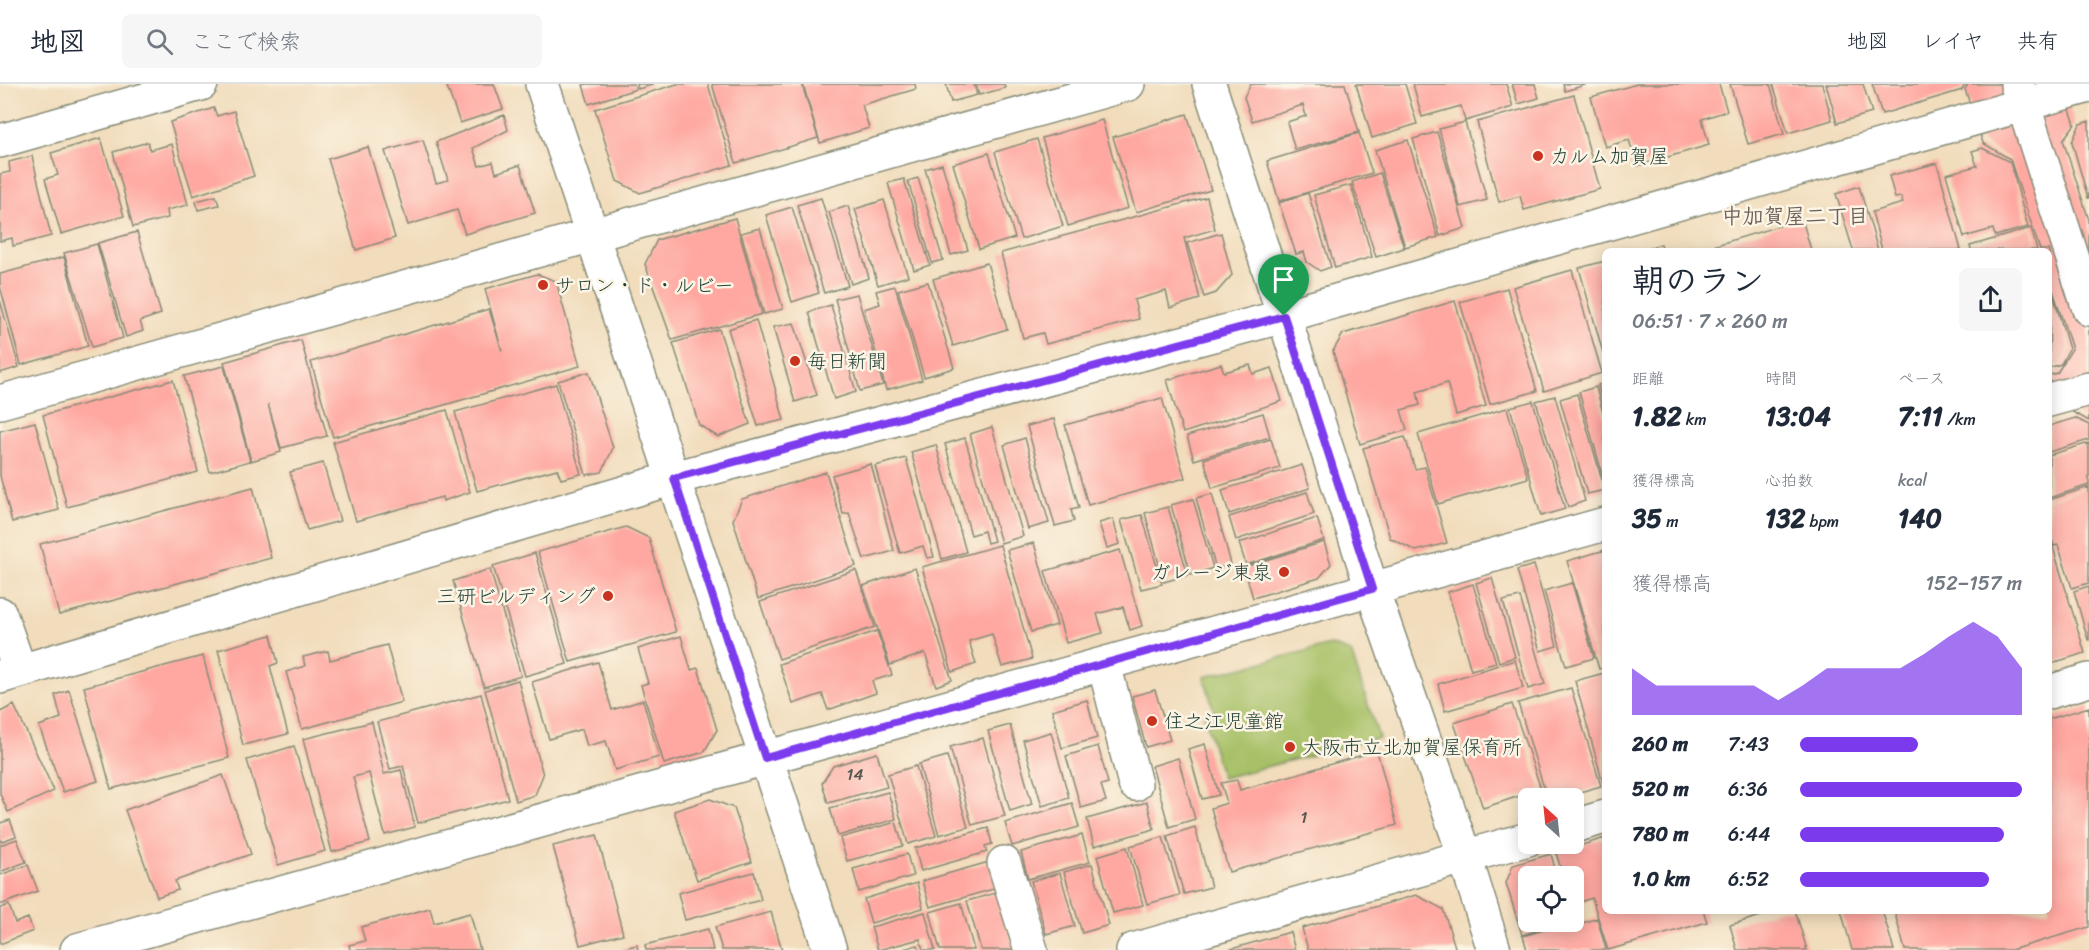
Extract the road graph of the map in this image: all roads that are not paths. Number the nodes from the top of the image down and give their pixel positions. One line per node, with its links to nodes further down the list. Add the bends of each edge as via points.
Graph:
1 (201, 84): 7 (street)
2 (542, 84): 8 (street)
3 (1128, 84): 8 (street)
4 (1209, 84): 10 (street)
5 (2089, 86): 6 (street)
6 (2020, 95): 9 (street); 10 (street)
7 (0, 141)
8 (593, 236): 13 (street); 14 (street)
9 (2089, 309)
10 (1284, 316): 14 (street); 16 (street)
11 (2089, 388): 12 (street)
12 (2052, 399)
13 (0, 402)
14 (674, 478): 19 (street); 22 (street)
15 (1602, 525): 16 (street)
16 (1372, 589): 18 (street); 27 (street)
17 (0, 614): 19 (street)
18 (1104, 664): 22 (street); 23 (street)
19 (10, 674)
20 (2089, 680): 21 (street)
21 (2052, 691)
22 (765, 758): 29 (street); 30 (street)
23 (1135, 784)
24 (1602, 818): 25 (street)
25 (1584, 823)
26 (1518, 842): 27 (street)
27 (1465, 856): 32 (street); 33 (street)
28 (1004, 862): 31 (street)
29 (77, 950)
30 (830, 950)
31 (1031, 950)
32 (1133, 950)
33 (1494, 950)

